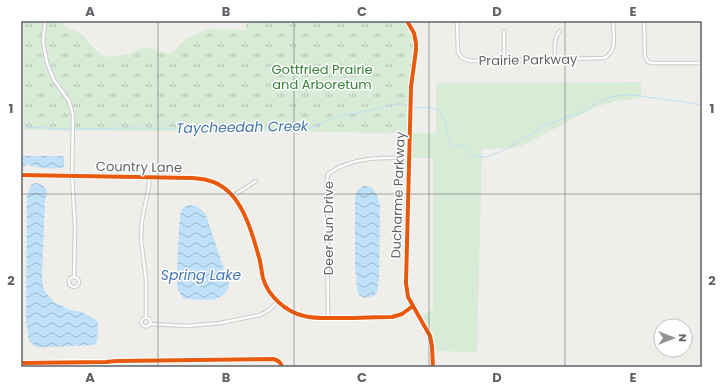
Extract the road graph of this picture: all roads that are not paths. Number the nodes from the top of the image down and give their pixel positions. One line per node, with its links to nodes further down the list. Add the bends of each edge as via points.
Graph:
1 (45, 21): 13 (street, via 43,42 47,63 54,80 69,101 73,115)
2 (407, 21): 11 (street, Ducharme Parkway, via 414,33 416,47 411,87)
3 (458, 21): 8 (street, Prairie Parkway, via 457,49 462,58 468,61)
4 (613, 21): 9 (street, Prairie Parkway, via 613,49 608,56 600,59)
5 (644, 21): 10 (street, via 645,56 648,62)
6 (504, 31): 8 (street)
7 (560, 31): 9 (street, via 556,37)
8 (504, 60): 9 (street, Prairie Parkway)
9 (555, 60)
10 (702, 63)
11 (410, 158): 19 (street, Ducharme Parkway, via 406,283 408,297); 21 (street, Deer Run Drive, via 381,158 354,162 328,174)
12 (21, 175): 13 (street, Country Lane)
13 (72, 176): 14 (street, Country Lane); 17 (street)
14 (149, 178): 16 (street, Country Lane, via 192,178 209,181 221,185); 20 (street, via 141,239 146,280)
15 (256, 181): 16 (street)
16 (233, 196): 18 (street, Country Lane, via 249,224 264,280 272,296)
17 (74, 277)
18 (278, 301): 21 (street, Country Lane, via 282,306 303,316); 22 (street, via 260,315 220,323 186,326)
19 (413, 306): 21 (street, Country Lane, via 392,317); 23 (street, Ducharme Parkway, via 430,336)
20 (146, 317): 22 (street, via 151,321); 22 (street, via 141,322 143,327)
21 (328, 318)
22 (150, 324)
23 (433, 367)

